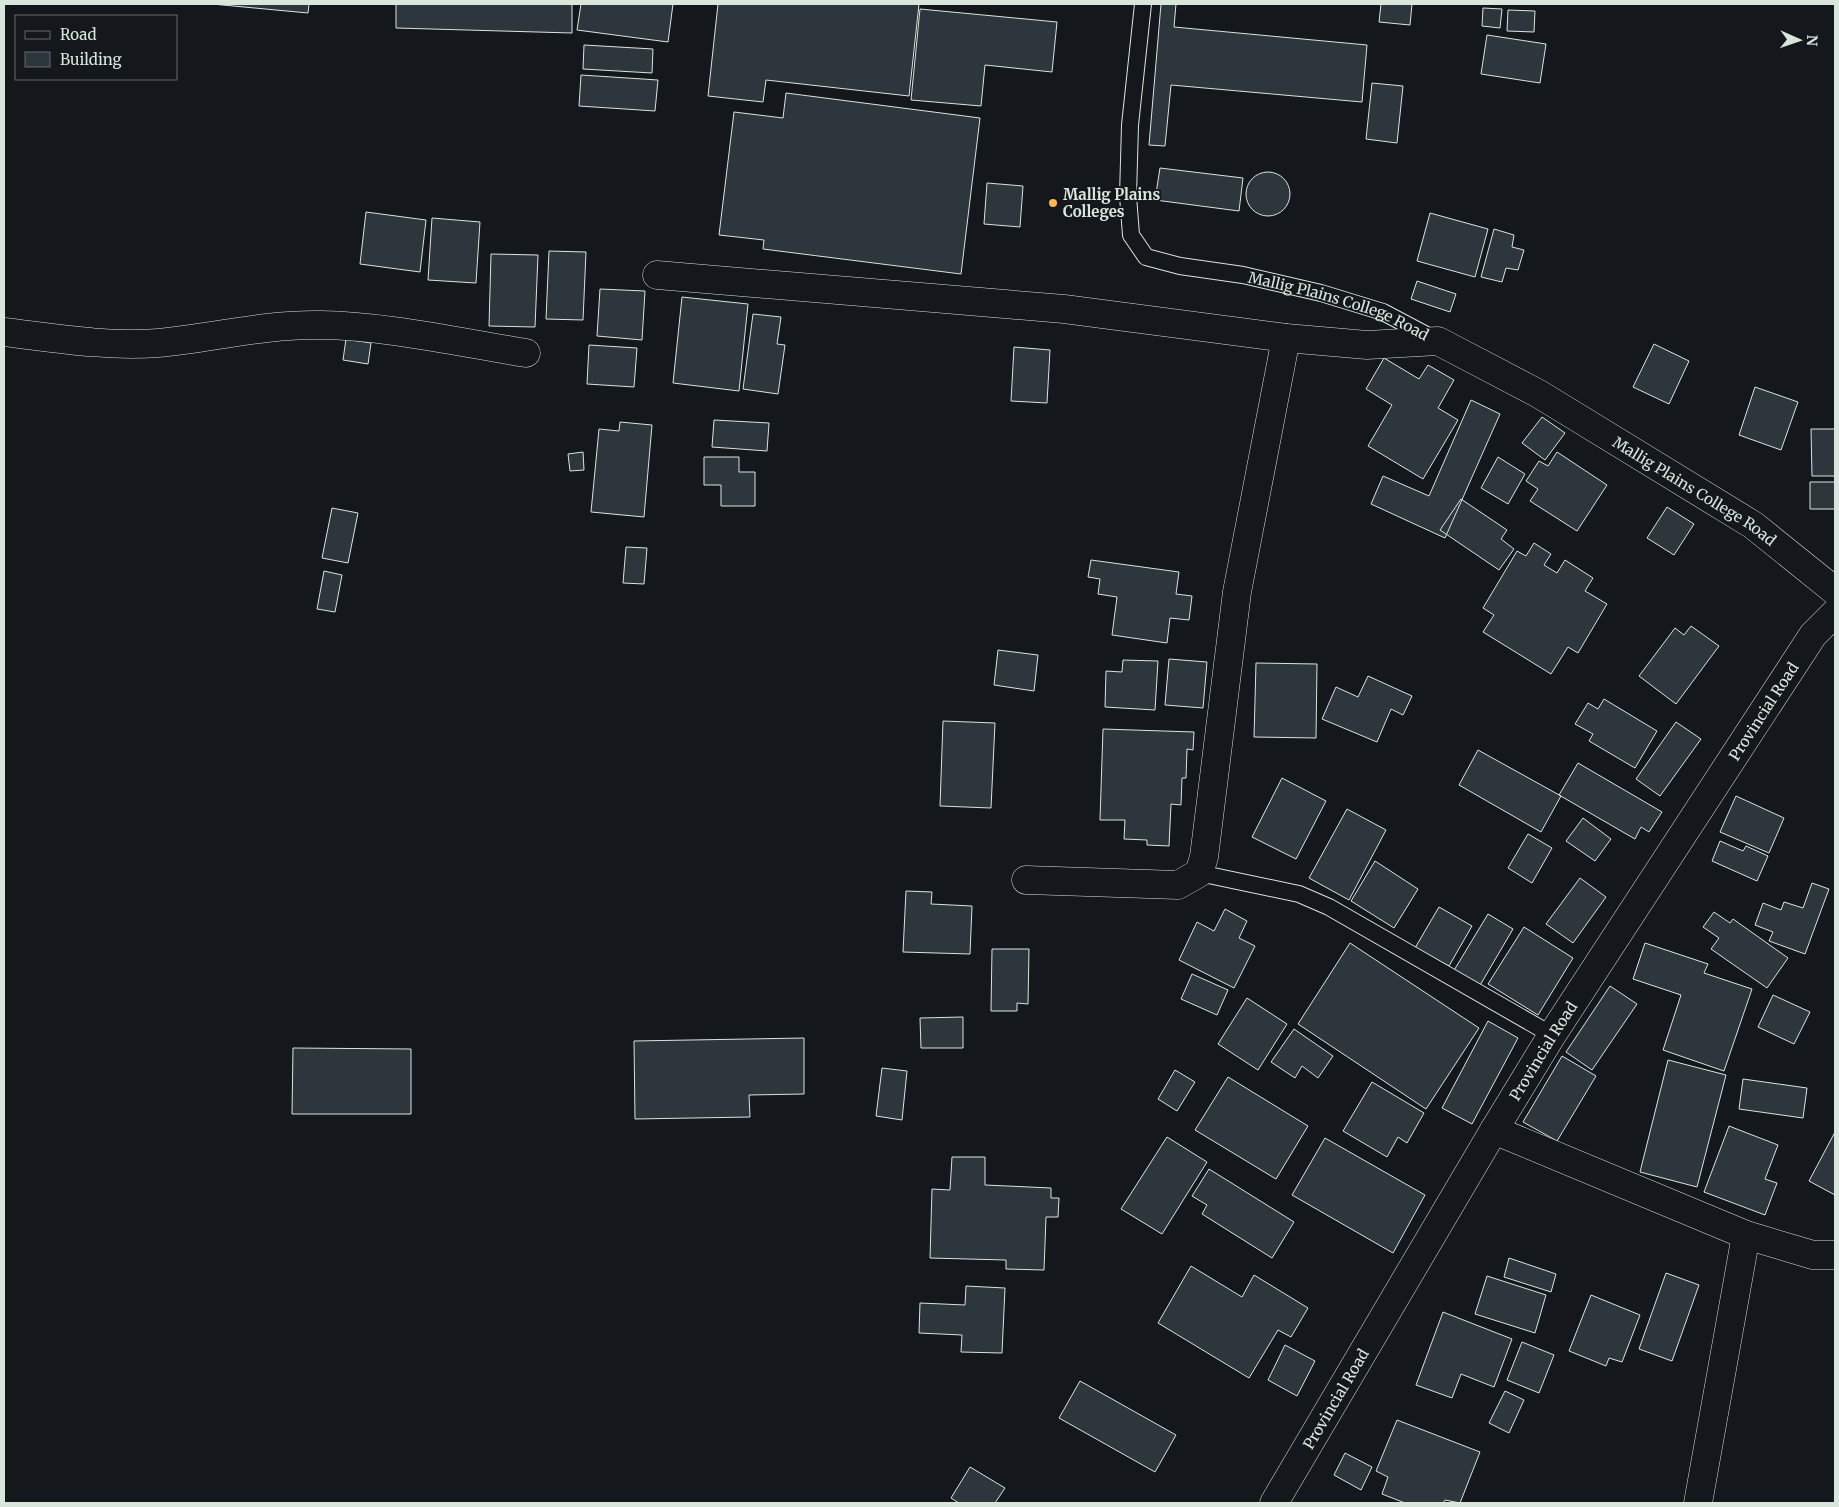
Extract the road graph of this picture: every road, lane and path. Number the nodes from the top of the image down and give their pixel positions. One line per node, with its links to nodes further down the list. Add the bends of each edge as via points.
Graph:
1 (1143, 4): 5 (lane, Mallig Plains College Road, via 1130,125 1128,196 1131,235 1146,257 1321,293 1383,312)
2 (657, 275): 4 (street, via 1064,309)
3 (4, 332): 6 (street, via 86,342 156,343 283,326 321,325 385,331)
4 (1286, 338): 5 (street, via 1367,345); 9 (street, via 1237,592 1204,856)
5 (1438, 341): 7 (street, Mallig Plains College Road, via 1539,394 1744,520)
6 (526, 353)
7 (1835, 590)
8 (1835, 613): 11 (street, Provincial Road, via 1813,635)
9 (1199, 873): 10 (street, via 1178,886); 11 (lane, via 1299,894 1329,906)
10 (1026, 880)
11 (1552, 1035): 12 (street, Provincial Road)
12 (1494, 1130): 13 (street); 15 (street, Provincial Road)
13 (1746, 1235): 14 (street, via 1813,1255); 16 (street)
14 (1835, 1255)
15 (1274, 1503)
16 (1698, 1503)

